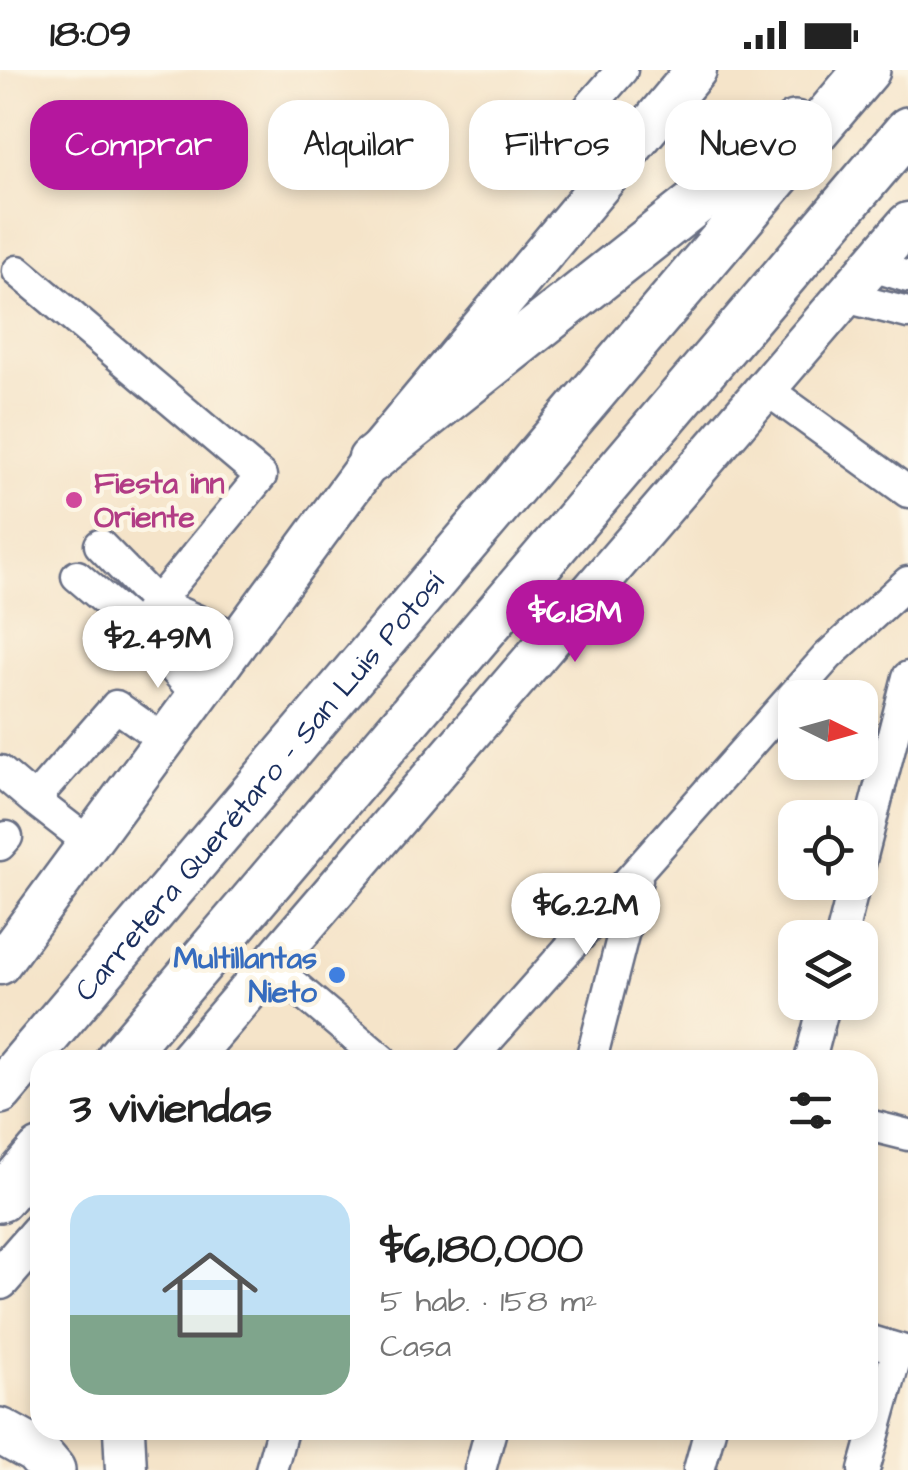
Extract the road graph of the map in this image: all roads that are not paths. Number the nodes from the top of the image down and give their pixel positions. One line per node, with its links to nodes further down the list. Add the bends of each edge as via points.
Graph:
1 (622, 70): 4 (street)
2 (696, 70): 12 (main road)
3 (865, 70): 12 (highway); 31 (highway, Carretera Querétaro - San Luis Potosí)
4 (596, 100)
5 (908, 130): 32 (highway)
6 (908, 224): 8 (main road)
7 (18, 271): 17 (street, via 261,476)
8 (890, 271): 9 (main road)
9 (845, 297): 10 (street); 11 (main road)
10 (908, 314)
11 (766, 389): 13 (street); 29 (main road)
12 (371, 460): 19 (main road)
13 (908, 492)
14 (100, 546): 17 (street)
15 (78, 576): 18 (street)
16 (908, 582): 27 (street, via 828,656)
17 (157, 602): 18 (street); 19 (street)
18 (137, 627): 21 (street)
19 (238, 638): 21 (main road)
20 (908, 677): 25 (street)
21 (198, 696): 22 (main road)
22 (164, 740): 24 (street, via 116,706); 26 (main road)
23 (0, 772): 24 (street)
24 (34, 800): 26 (street)
25 (876, 800)
26 (87, 841): 28 (main road)
27 (639, 872): 35 (street); 36 (street)
28 (3, 950)
29 (270, 965): 33 (main road); 34 (street)
30 (820, 1020): 37 (street)
31 (35, 1050)
32 (126, 1050)
33 (198, 1050)
34 (370, 1050)
35 (479, 1050)
36 (594, 1050)
37 (812, 1050)
38 (30, 1056): 39 (highway, Carretera Querétaro - San Luis Potosí)
39 (0, 1091)
40 (878, 1127): 41 (street)
41 (908, 1135)
42 (30, 1164): 43 (highway)
43 (0, 1198)
44 (30, 1244): 45 (main road)
45 (0, 1279)
46 (878, 1343): 47 (street)
47 (903, 1350): 48 (street)
48 (878, 1427)
49 (0, 1430): 55 (highway, via 36,1451)
50 (124, 1440): 56 (main road)
51 (279, 1440): 57 (street)
52 (488, 1440): 58 (street)
53 (708, 1440): 59 (street)
54 (874, 1440): 60 (street)
55 (52, 1470)
56 (126, 1470)
57 (271, 1470)
58 (480, 1470)
59 (700, 1470)
60 (864, 1470)

